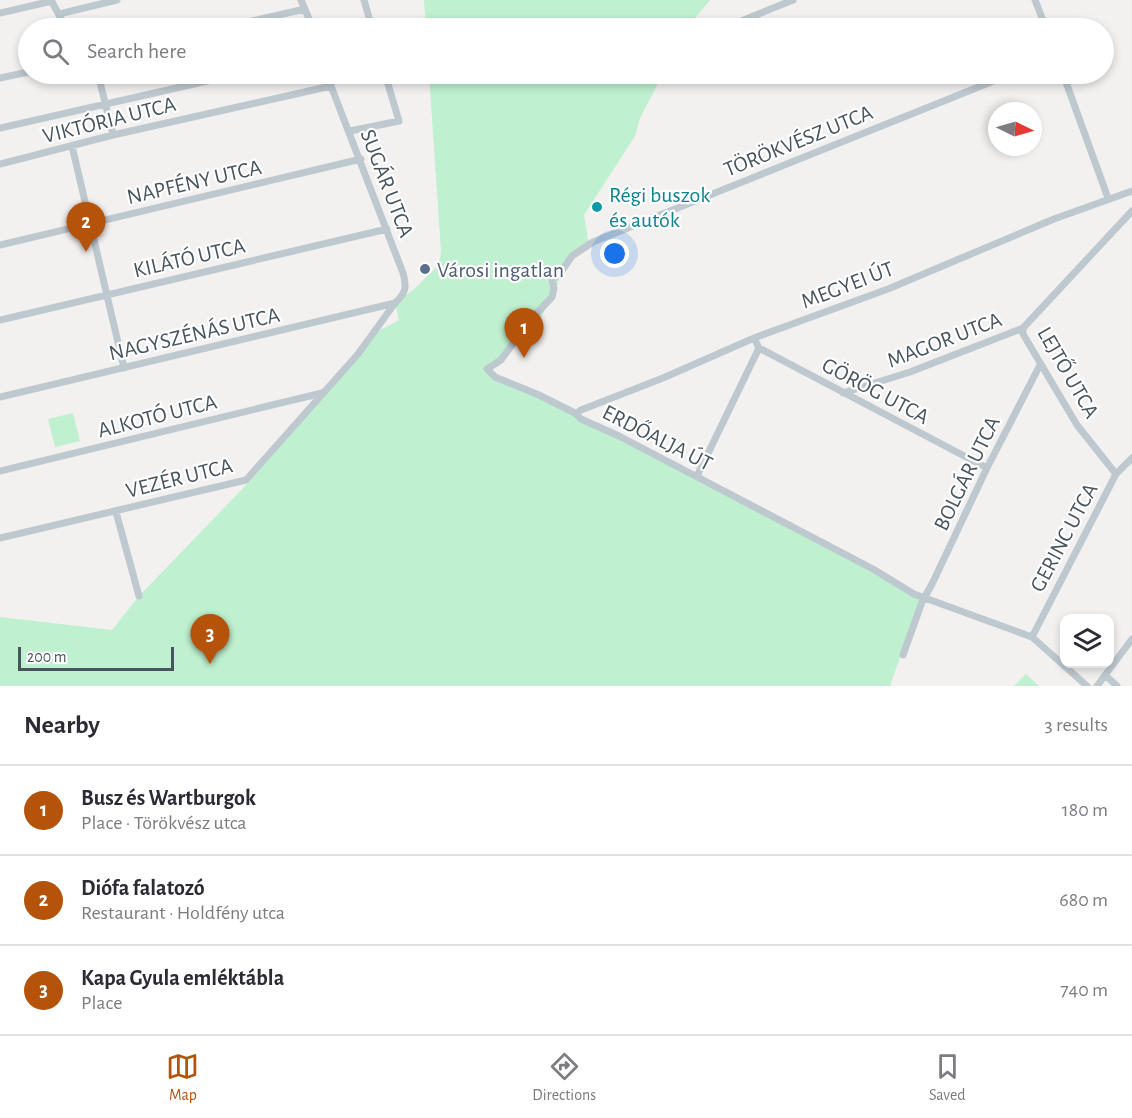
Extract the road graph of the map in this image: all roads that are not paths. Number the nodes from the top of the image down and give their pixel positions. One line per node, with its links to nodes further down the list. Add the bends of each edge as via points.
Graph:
1 (117, 0): 9 (street)
2 (301, 0): 7 (street)
3 (364, 0): 13 (street)
4 (793, 0): 14 (street)
5 (1035, 0): 15 (street)
6 (52, 1): 8 (street); 9 (street)
7 (305, 9): 11 (street); 12 (street)
8 (0, 13)
9 (59, 14): 10 (street)
10 (61, 18)
11 (265, 18)
12 (309, 18)
13 (369, 18)
14 (749, 18)
15 (1042, 18)
16 (18, 74): 17 (street)
17 (0, 78)
18 (101, 84): 24 (street)
19 (195, 84): 24 (street)
20 (388, 84): 26 (street, via 399,122)
21 (986, 84): 45 (street, TÖRÖKVÉSZ UTCA, via 592,242 572,256 555,276 551,298 535,314 528,330 503,358)
22 (1067, 84): 32 (street)
23 (331, 86): 26 (street, SUGÁR UTCA); 27 (street, VIKTÓRIA UTCA)
24 (106, 105): 25 (street); 27 (street)
25 (0, 128)
26 (350, 132): 29 (street, SUGÁR UTCA)
27 (113, 135): 28 (street, VIKTÓRIA UTCA)
28 (72, 146): 30 (street, VIKTÓRIA UTCA); 34 (street)
29 (361, 159): 34 (street, NAPFÉNY UTCA); 35 (street, SUGÁR UTCA)
30 (0, 164)
31 (1132, 191): 32 (street, MEGYEI ÚT)
32 (1108, 198): 41 (street, MEGYEI ÚT, via 888,289)
33 (1132, 211): 40 (street, LEJTŐ UTCA)
34 (89, 224): 36 (street, NAPFÉNY UTCA); 37 (street)
35 (387, 229): 37 (street, KILÁTÓ UTCA); 38 (street, SUGÁR UTCA, via 406,285 403,296)
36 (0, 245)
37 (106, 295): 39 (street, KILÁTÓ UTCA); 44 (street)
38 (395, 303): 44 (street, NAGYSZÉNÁS UTCA); 46 (street, VEZÉR UTCA)
39 (0, 320)
40 (1023, 328): 43 (street, LEJTŐ UTCA); 47 (street, MAGOR UTCA, via 910,372)
41 (754, 338): 42 (street); 49 (street, MEGYEI ÚT)
42 (759, 348): 47 (street, GÖRÖG UTCA); 54 (street)
43 (1041, 365): 51 (street, BOLGÁR UTCA); 53 (street, LEJTŐ UTCA, via 1077,425)
44 (124, 368): 48 (street, NAGYSZÉNÁS UTCA)
45 (487, 369): 49 (street, ERDŐALJA ÚT)
46 (322, 393): 52 (street, ALKOTÓ UTCA); 55 (street, VEZÉR UTCA, via 246,480)
47 (843, 393): 51 (street, GÖRÖG UTCA)
48 (0, 397)
49 (576, 414): 54 (street, ERDŐALJA ÚT)
50 (1132, 459): 53 (street, GERINC UTCA)
51 (987, 468): 58 (street, BOLGÁR UTCA)
52 (0, 471)
53 (1116, 474): 59 (street, GERINC UTCA)
54 (697, 476): 58 (street, ERDŐALJA ÚT, via 909,592)
55 (116, 512): 56 (street, VEZÉR UTCA); 57 (street)
56 (0, 538)
57 (139, 596)
58 (925, 597): 59 (street, ERDŐALJA ÚT); 61 (street, BOLGÁR UTCA)
59 (1032, 637): 63 (street)
60 (1132, 639): 62 (street)
61 (903, 655)
62 (1105, 675): 64 (street); 65 (street)
63 (1087, 686)
64 (1097, 686)
65 (1117, 686)

